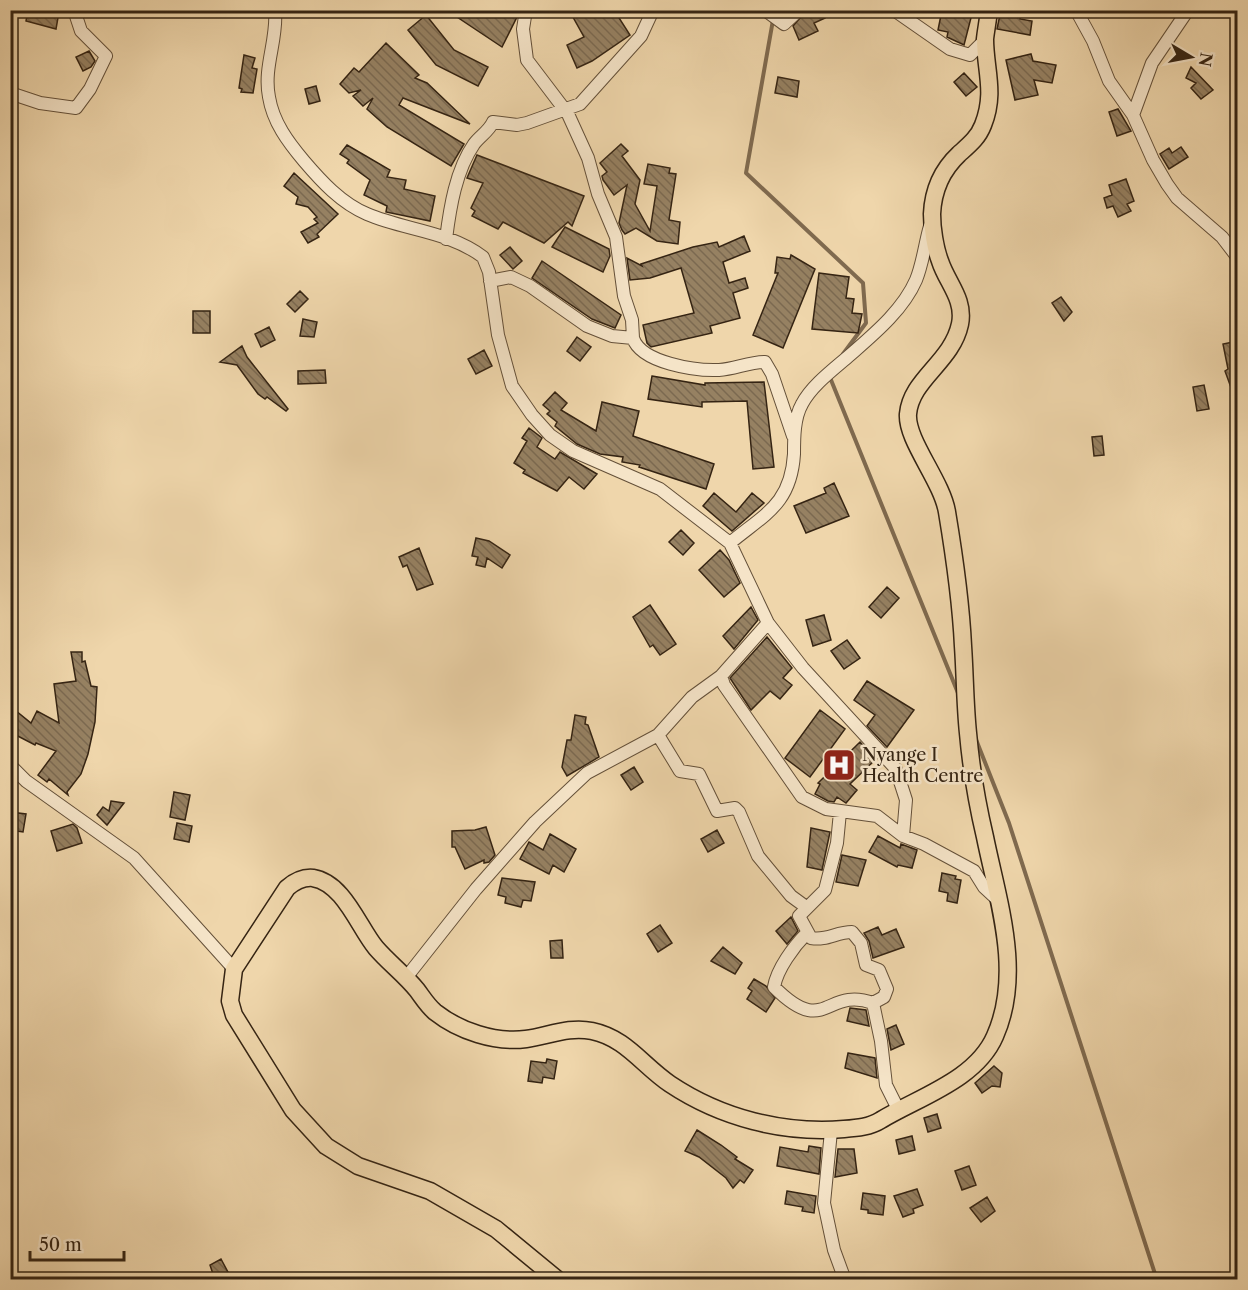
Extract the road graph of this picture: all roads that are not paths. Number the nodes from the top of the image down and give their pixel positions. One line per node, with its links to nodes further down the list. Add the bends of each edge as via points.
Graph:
1 (74, 10): 12 (street, via 81,31 106,56 76,108 40,103)
2 (275, 10): 16 (street, via 268,67 269,99 293,148 335,194 365,213)
3 (526, 10): 13 (street, via 523,29 527,60)
4 (653, 10): 13 (street, via 641,36 580,104)
5 (765, 10): 6 (street, via 784,24)
6 (799, 10)
7 (894, 10): 11 (street, via 950,49 970,55)
8 (1076, 10): 14 (street, via 1109,81)
9 (1188, 10): 14 (street, via 1152,63)
10 (990, 11): 11 (main road)
11 (985, 40): 15 (main road, via 990,85 985,122 973,142 947,166 935,192)
12 (10, 93)
13 (565, 111): 16 (street, via 517,125 493,122 475,142 462,166); 19 (street, via 588,158 616,237)
14 (1133, 115): 17 (street, via 1153,160 1177,198 1222,237)
15 (932, 219): 20 (street, via 916,279 908,294 883,326 806,397 799,410); 28 (main road, via 940,262 957,292 961,321 951,348 920,385 908,421 935,477 948,516 962,627 968,731)
16 (447, 239): 18 (street, via 483,257)
17 (1238, 258)
18 (490, 281): 19 (street, via 511,278 530,286 587,326 612,336); 21 (street, via 498,335 512,386 550,435 573,451 660,489)
19 (633, 338): 20 (street, via 641,351 670,363 717,370 746,363 768,364)
20 (794, 440): 21 (street, via 787,490 763,517)
21 (730, 543): 22 (street)
22 (768, 623): 23 (street); 27 (street, via 803,668 896,769 906,800)
23 (721, 676): 24 (street, via 692,697); 26 (street, via 802,798)
24 (658, 735): 29 (street, via 680,771 699,774 717,811 735,808 739,812 758,856 791,896); 32 (street, via 587,773 559,798 519,838)
25 (10, 765): 31 (street, via 26,781 134,858)
26 (840, 812): 27 (street, via 877,816); 29 (street, via 825,890)
27 (903, 836): 28 (street, via 974,871)
28 (999, 900): 34 (main road, via 1008,986 994,1038 969,1068 925,1097)
29 (806, 907): 30 (street, via 799,916)
30 (807, 933): 33 (street, via 821,940 852,932 861,943 866,965 879,970 887,988 884,997); 33 (street, via 776,975 774,987 804,1011 824,1011 846,1000)
31 (234, 969): 32 (main road, via 287,888 313,878 334,890 380,953); 36 (main road, via 230,1001 234,1015 293,1110 326,1146 358,1166 430,1191 496,1229)
32 (405, 979): 35 (main road, via 436,1012 463,1028 516,1039 572,1029 608,1035 631,1048 637,1058 670,1084 716,1108 778,1128)
33 (873, 1003): 34 (street, via 886,1085)
34 (898, 1108): 35 (main road, via 875,1124)
35 (831, 1131): 37 (street, via 824,1203)
36 (558, 1280)
37 (845, 1280)

